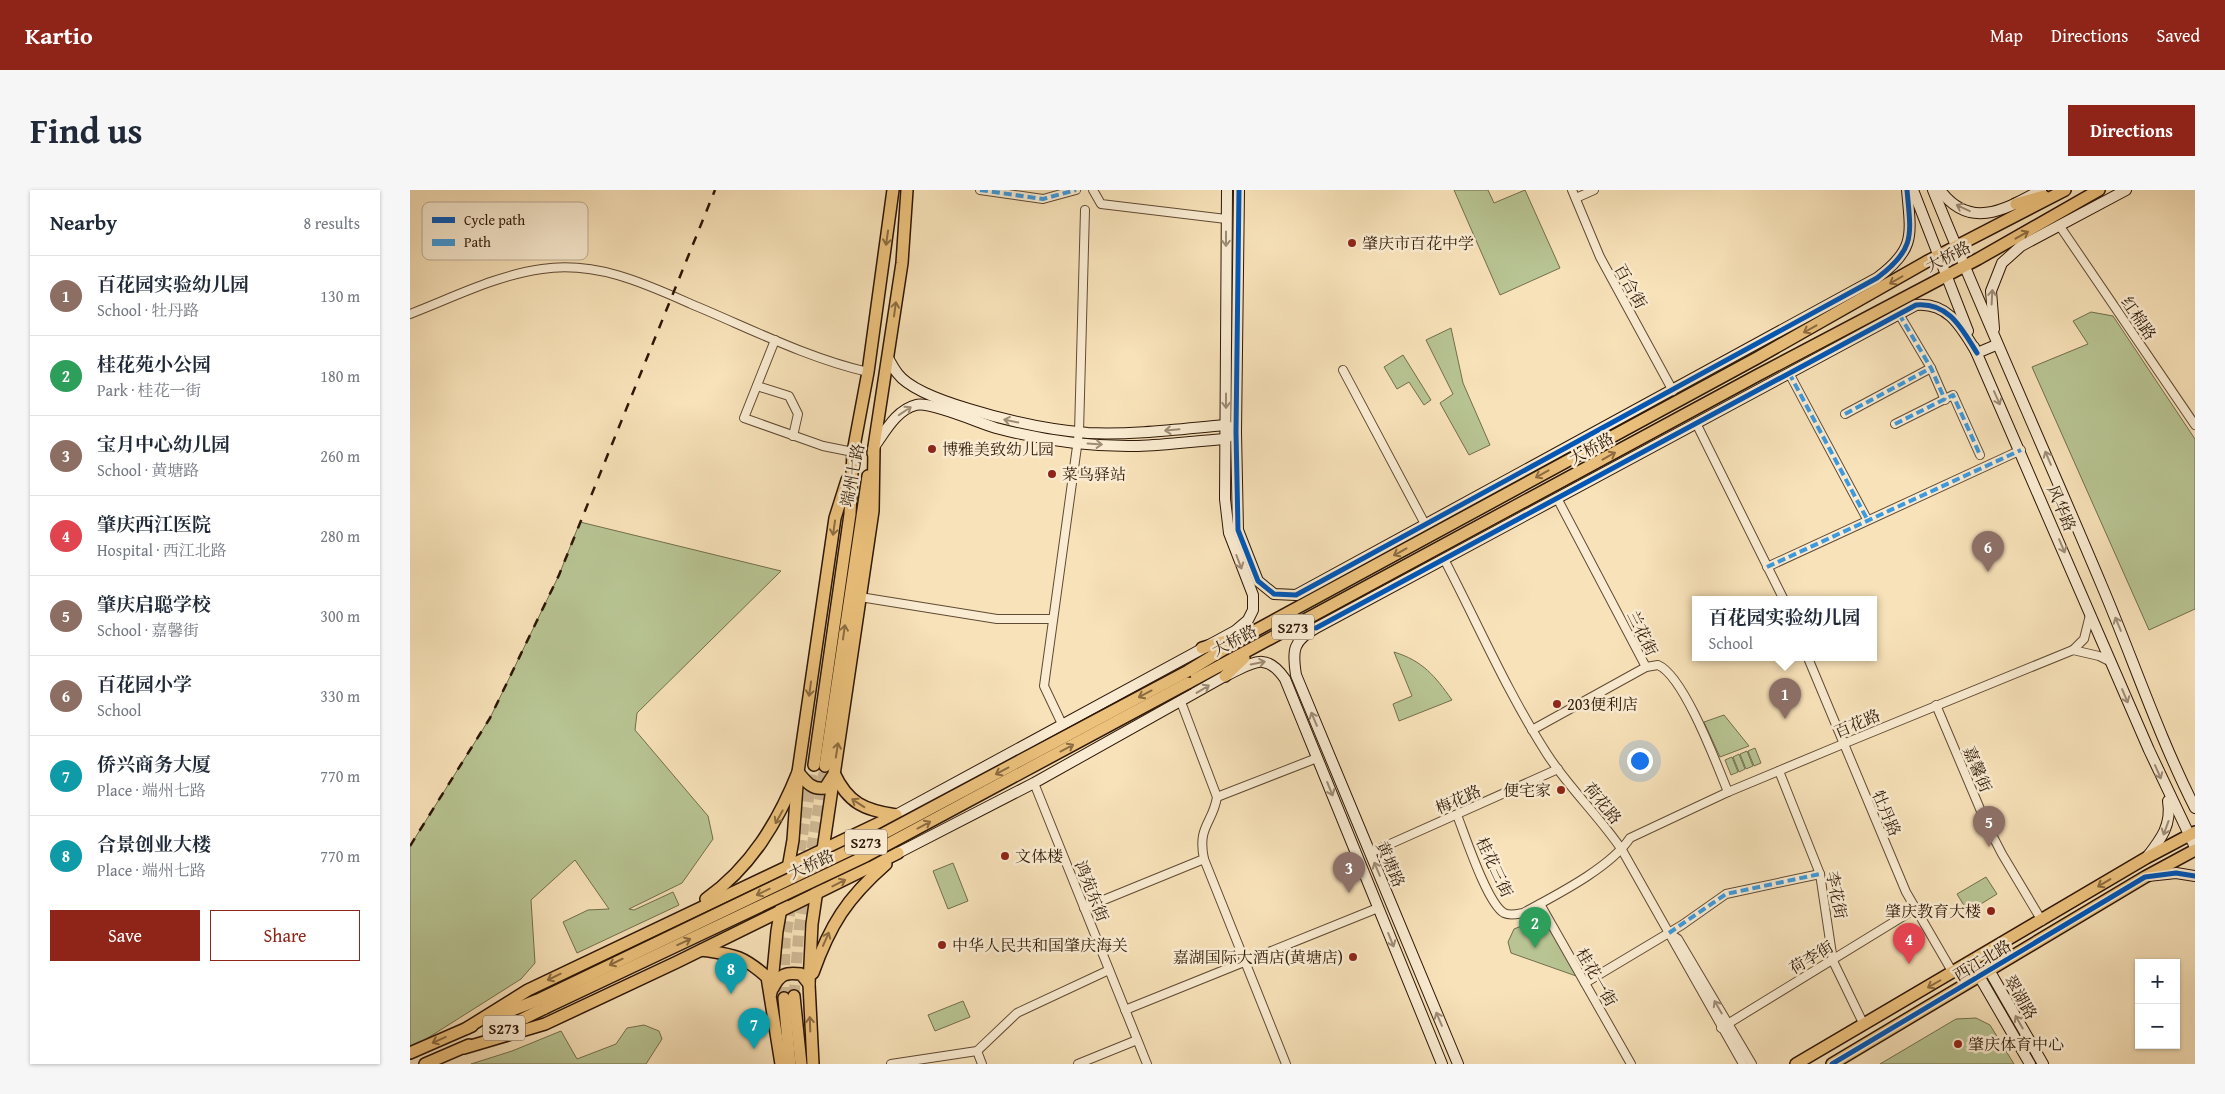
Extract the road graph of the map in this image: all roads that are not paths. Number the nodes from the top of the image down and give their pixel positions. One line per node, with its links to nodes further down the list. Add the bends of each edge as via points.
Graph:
1 (893, 190): 41 (main road, 端州七路, one-way to 41)
2 (907, 190): 37 (main road, 端州七路, one-way to 2, via 902,263)
3 (980, 190): 4 (street, via 1044,199)
4 (1076, 190)
5 (1093, 190): 21 (street, via 1102,204)
6 (1227, 190): 21 (street)
7 (1239, 190): 55 (street)
8 (1572, 190): 18 (street, 百合街)
9 (1594, 190): 18 (street)
10 (1907, 190): 32 (street, via 1910,227 1903,254 1896,264)
11 (1912, 190): 24 (street, 风华路)
12 (1933, 190): 23 (street, 风华路)
13 (1940, 190): 19 (street, one-way to 13, via 1978,214 1953,204)
14 (2040, 190): 19 (street)
15 (2065, 190): 19 (main road); 23 (main road, 大桥路)
16 (2098, 190): 25 (main road, 大桥路, one-way to 16)
17 (2126, 190): 22 (street)
18 (1576, 198): 45 (street, 百合街, via 1600,257)
19 (2016, 204)
20 (1085, 210): 57 (street)
21 (1226, 219): 53 (street, one-way to 53)
22 (2059, 225): 35 (street, one-way to 22, via 1991,291 2002,263 2021,246); 52 (street, 红棉路)
23 (1956, 248): 24 (main road, 大桥路); 25 (street, 风华路)
24 (1938, 256): 26 (street, 风华路); 28 (main road, 大桥路 / S273, one-way to 28)
25 (1964, 266): 26 (main road, 大桥路 / S273); 35 (street, 风华路)
26 (1946, 275): 27 (main road, 大桥路 / S273); 36 (street, 风华路)
27 (1904, 297): 29 (main road, 大桥路 / S273); 31 (street)
28 (1853, 305): 33 (main road); 38 (main road, 大桥路 / S273, one-way to 38)
29 (1881, 309): 31 (street); 33 (main road, 大桥路 / S273)
30 (410, 314): 34 (street, via 519,273 544,268 574,268 605,271 640,282)
31 (1899, 314): 36 (street, via 1916,305 1926,304 1944,311 1959,324); 39 (street); 42 (street)
32 (1805, 318): 38 (street); 45 (street)
33 (1862, 320): 43 (main road, 大桥路 / S273)
34 (775, 340): 41 (street, via 833,364); 44 (street)
35 (1996, 345): 36 (street); 91 (street, 风华路, one-way to 35, via 2122,632)
36 (1977, 353): 60 (street, 风华路, one-way to 60)
37 (888, 358): 57 (street, one-way to 37, via 951,404 908,384); 59 (main road, 端州七路)
38 (1757, 358): 47 (main road, 大桥路 / S273)
39 (1932, 368): 46 (street); 49 (street)
40 (1343, 370): 65 (street)
41 (868, 372): 62 (main road, 端州七路)
42 (1789, 373): 48 (street); 64 (street)
43 (1758, 375): 48 (street); 67 (main road, 大桥路 / S273, one-way to 43)
44 (757, 386): 56 (street, via 789,396 798,414); 56 (street, via 744,418)
45 (1673, 391): 54 (street)
46 (1945, 400): 51 (street); 61 (street, via 1954,396)
47 (1662, 409): 54 (street); 73 (main road, 大桥路 / S273, one-way to 73)
48 (1717, 412): 50 (street)
49 (1845, 414)
50 (1696, 423): 63 (street); 70 (street)
51 (1895, 424)
52 (2195, 424)
53 (1226, 425): 55 (street); 57 (street, one-way to 57); 58 (street)
54 (1609, 425): 65 (street)
55 (1236, 432): 58 (street); 69 (street, via 1238,530 1258,581 1274,594 1296,595)
56 (793, 436): 62 (street)
57 (1078, 437): 58 (street, one-way to 58, via 1138,446); 59 (street, one-way to 57, via 906,409 925,404 996,428 1043,438); 76 (street)
58 (1225, 439): 80 (street, one-way to 80, via 1228,533 1253,595 1253,610 1248,620 1235,631)
59 (874, 448): 71 (main road, via 873,511); 95 (main road, 端州七路, one-way to 59, via 861,512)
60 (2021, 450): 64 (street); 75 (street, 风华路, one-way to 75)
61 (1980, 455)
62 (853, 458): 95 (main road, 端州七路); 98 (main road, one-way to 98, via 835,518)
63 (1557, 498): 66 (street); 84 (street, 兰花街)
64 (1867, 519): 70 (street)
65 (1425, 524): 69 (street)
66 (1506, 525): 67 (street); 68 (street)
67 (1459, 538): 74 (main road, 大桥路 / S273)
68 (1444, 558): 77 (street); 90 (street, 荷花路)
69 (1352, 566): 73 (street)
70 (1766, 568): 72 (street)
71 (860, 596): 76 (street, via 997,619); 95 (main road, one-way to 71)
72 (1782, 596)
73 (1306, 603): 78 (main road, 大桥路 / S273)
74 (1329, 608): 77 (street); 79 (main road, 大桥路 / S273)
75 (2090, 612): 81 (street, via 2084,639); 83 (street, 风华路)
76 (1053, 619): 89 (street, via 1044,686)
77 (1316, 628): 114 (street, 黄塘路, one-way to 77, via 1296,676 1296,646 1304,634)
78 (1249, 634): 80 (main road); 86 (main road, 大桥路 / S273)
79 (1256, 647): 85 (main road); 86 (main road, 大桥路 / S273)
80 (1202, 648): 89 (street)
81 (2073, 650): 83 (street); 88 (street, 百花路)
82 (1809, 661): 92 (street, 牡丹路)
83 (2111, 662): 93 (street, 风华路, one-way to 93)
84 (1646, 667): 90 (street, 兰花街); 102 (street, via 1658,665 1670,675 1696,715)
85 (1225, 676): 87 (street, one-way to 85); 94 (street, 黄塘路, one-way to 94, via 1256,662 1268,661 1274,665 1285,679)
86 (1188, 677): 141 (main road, 大桥路 / S273, bridge, via 866,856)
87 (1181, 702): 99 (street); 104 (street)
88 (1936, 705): 92 (street, 百花路); 130 (street, 嘉馨街, via 1986,822)
89 (1062, 724): 106 (street)
90 (1532, 730): 96 (street, 荷花路)
91 (2166, 743): 93 (street); 100 (street, 风华路)
92 (1843, 744): 97 (street, 百花路); 127 (street, 牡丹路)
93 (2149, 750): 103 (street, 风华路, one-way to 103)
94 (1317, 758): 104 (street); 126 (street, 黄塘路, one-way to 126)
95 (824, 768): 98 (main road, via 825,788 817,789 808,784); 106 (main road, one-way to 95, via 878,812 856,803); 111 (main road)
96 (1558, 769): 107 (street, 梅花路); 112 (street, 荷花路, via 1608,828)
97 (1779, 771): 102 (street, 百花路); 119 (street, 李花街)
98 (798, 772): 117 (main road); 129 (main road, one-way to 129, via 783,808 755,852 720,890)
99 (1034, 783): 109 (street); 125 (street, 鸿苑东街)
100 (2182, 783): 101 (street); 105 (street, 风华路)
101 (2195, 790)
102 (1728, 792): 112 (street, 百花路, via 1630,838)
103 (2167, 793): 108 (street, 风华路); 115 (street, one-way to 115, via 2168,825)
104 (1217, 797): 116 (street, via 1202,838)
105 (2195, 808)
106 (900, 813): 109 (street, via 900,831 911,843); 111 (main road)
107 (1457, 815): 114 (street, 梅花路); 124 (street, 桂花三街, via 1485,886 1504,913 1523,912)
108 (2192, 833): 110 (street, 风华路); 115 (main road, 西江北路)
109 (916, 843): 113 (street)
110 (2195, 848): 120 (main road, 西江北路)
111 (823, 850): 117 (main road); 123 (main road)
112 (1622, 850): 124 (street, 桂花三街, via 1609,862); 131 (street, 荷花路)
113 (898, 853): 123 (main road, one-way to 113); 139 (main road, one-way to 113, via 839,914 863,884)
114 (1370, 853): 161 (street, 黄塘路, one-way to 114)
115 (2146, 858): 118 (main road, 西江北路)
116 (1204, 859): 125 (street); 133 (street)
117 (788, 868): 128 (main road); 129 (main road, one-way to 129)
118 (2122, 872): 122 (main road); 130 (main road, 西江北路, one-way to 130)
119 (1820, 874): 131 (street, via 1726,894); 134 (street, 李花街)
120 (2145, 876): 121 (street, via 2176,873); 122 (main road, 西江北路)
121 (2195, 876)
122 (2130, 885): 137 (main road, 西江北路)
123 (815, 895): 128 (main road); 139 (main road)
124 (1540, 904): 138 (street, 桂花一街)
125 (1084, 908): 135 (street, 鸿苑东街)
126 (1378, 908): 133 (street); 160 (street, 黄塘路, one-way to 160)
127 (1915, 909): 134 (street, 荷李街); 136 (street, 牡丹路)
128 (780, 912): 132 (main road); 140 (main road)
129 (686, 914): 132 (main road, via 702,928 705,937); 145 (main road, one-way to 145, via 528,990)
130 (2042, 921): 136 (main road, 西江北路)
131 (1669, 933): 138 (street); 144 (street, 荷花路)
132 (702, 950): 140 (main road, via 749,961 767,977); 147 (main road, via 545,1024)
133 (1245, 961): 142 (street); 159 (street)
134 (1833, 961): 143 (street, 李花街); 144 (street, 荷李街)
135 (1108, 970): 142 (street, 鸿苑东街); 148 (street, via 1017,1013)
136 (1953, 973): 143 (main road, 西江北路, one-way to 143)
137 (1984, 973): 166 (main road, 西江北路); 167 (street, 翠湖路); 168 (street, 翠湖路, one-way to 137)
138 (1585, 983): 162 (street, 桂花一街)
139 (809, 984): 140 (main road, via 801,974 789,972 781,976); 154 (main road, one-way to 139)
140 (771, 993): 151 (main road)
141 (541, 1004): 145 (main road, 大桥路 / S273); 147 (main road, 大桥路 / S273)
142 (1125, 1010): 146 (street, 鸿苑东街)
143 (1864, 1025): 165 (main road, 西江北路)
144 (1725, 1026): 163 (street, 荷花路); 164 (street)
145 (467, 1028): 149 (main road, 大桥路 / S273, one-way to 149)
146 (1137, 1040): 157 (street); 158 (street, 鸿苑东街)
147 (464, 1048): 150 (main road, 大桥路 / S273)
148 (977, 1051): 155 (street); 156 (street)
149 (410, 1053)
150 (425, 1064)
151 (781, 1064)
152 (790, 1064): 153 (main road, via 789,997)
153 (801, 1064)
154 (813, 1064)
155 (891, 1064)
156 (982, 1064)
157 (1078, 1064)
158 (1147, 1064)
159 (1286, 1064)
160 (1442, 1064)
161 (1458, 1064)
162 (1631, 1064)
163 (1743, 1064)
164 (1752, 1064)
165 (1796, 1064)
166 (1832, 1064)
167 (2030, 1064)
168 (2043, 1064)

